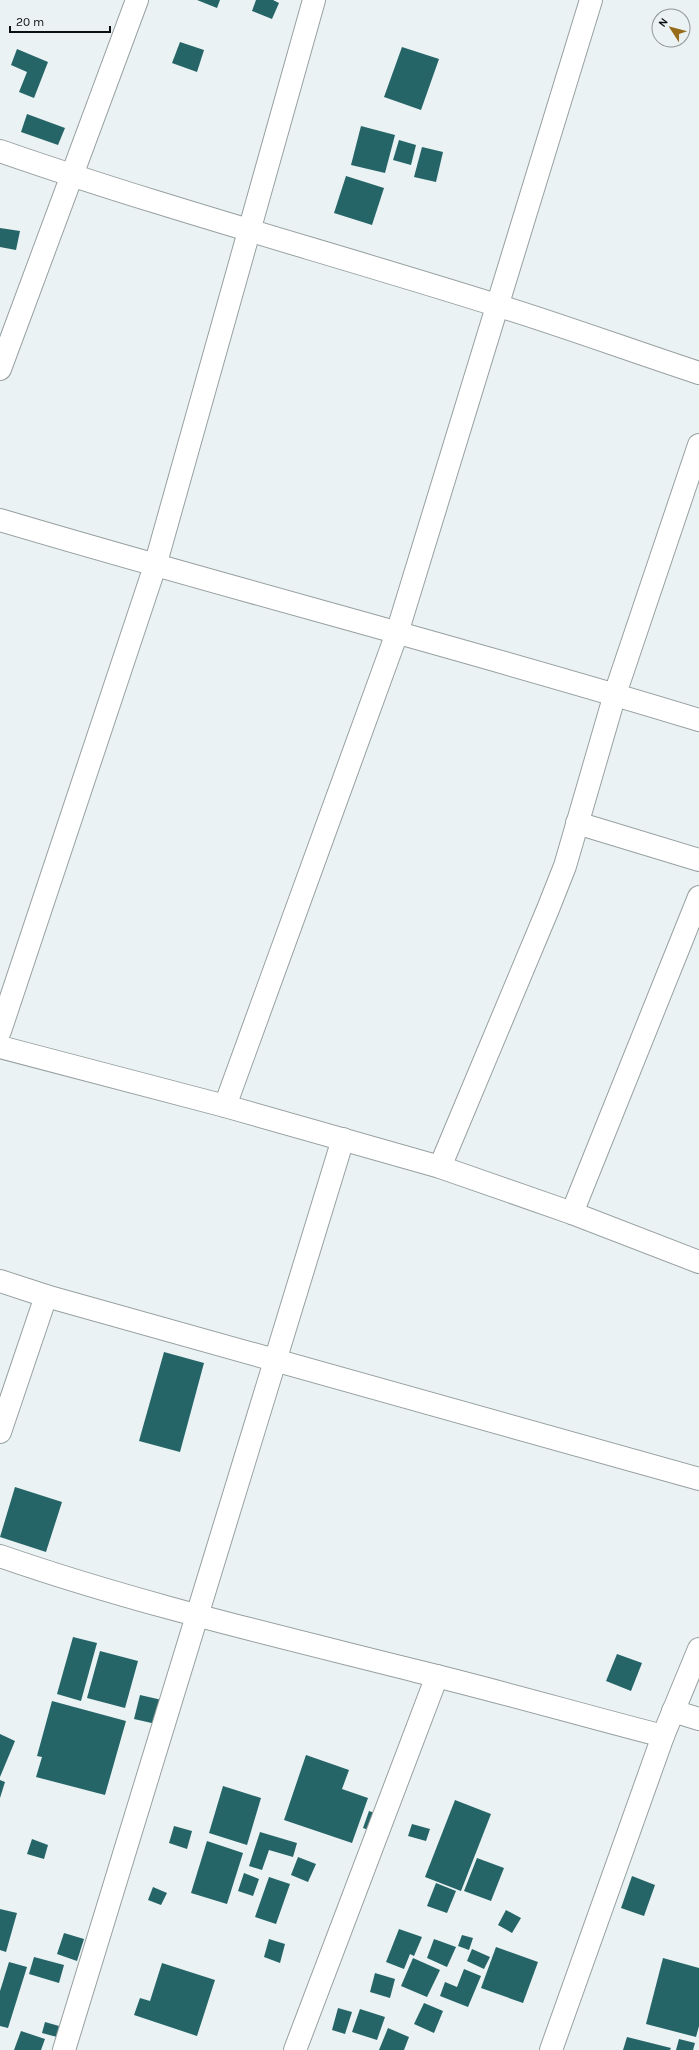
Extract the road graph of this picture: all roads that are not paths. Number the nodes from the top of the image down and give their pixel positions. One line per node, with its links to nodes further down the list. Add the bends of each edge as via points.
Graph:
1 (137, 0): 5 (street)
2 (314, 0): 6 (street)
3 (591, 0): 7 (street)
4 (0, 151): 5 (street)
5 (73, 176): 6 (street); 8 (street)
6 (249, 231): 7 (street); 12 (street)
7 (497, 305): 9 (street); 13 (street)
8 (0, 369)
9 (699, 374)
10 (699, 445): 14 (street)
11 (0, 520): 12 (street)
12 (154, 566): 13 (street); 19 (street)
13 (397, 633): 14 (street); 21 (street)
14 (615, 694): 15 (street); 16 (street)
15 (699, 720)
16 (578, 823): 17 (street); 23 (street, via 548,909)
17 (699, 860)
18 (699, 897): 24 (street)
19 (0, 1031)
20 (0, 1047): 21 (street)
21 (225, 1106): 22 (street)
22 (343, 1139): 23 (street); 28 (street)
23 (440, 1167): 24 (street)
24 (572, 1213): 25 (street)
25 (699, 1262)
26 (0, 1281): 27 (street)
27 (46, 1296): 28 (street); 29 (street)
28 (275, 1359): 30 (street); 32 (street)
29 (0, 1432)
30 (699, 1479)
31 (0, 1556): 32 (street, via 42,1571)
32 (198, 1615): 34 (street); 38 (street)
33 (699, 1650): 35 (street)
34 (437, 1676): 37 (street); 39 (street)
35 (673, 1711): 36 (street); 37 (street)
36 (699, 1719)
37 (663, 1736): 40 (street)
38 (64, 2050)
39 (295, 2050)
40 (551, 2050)

